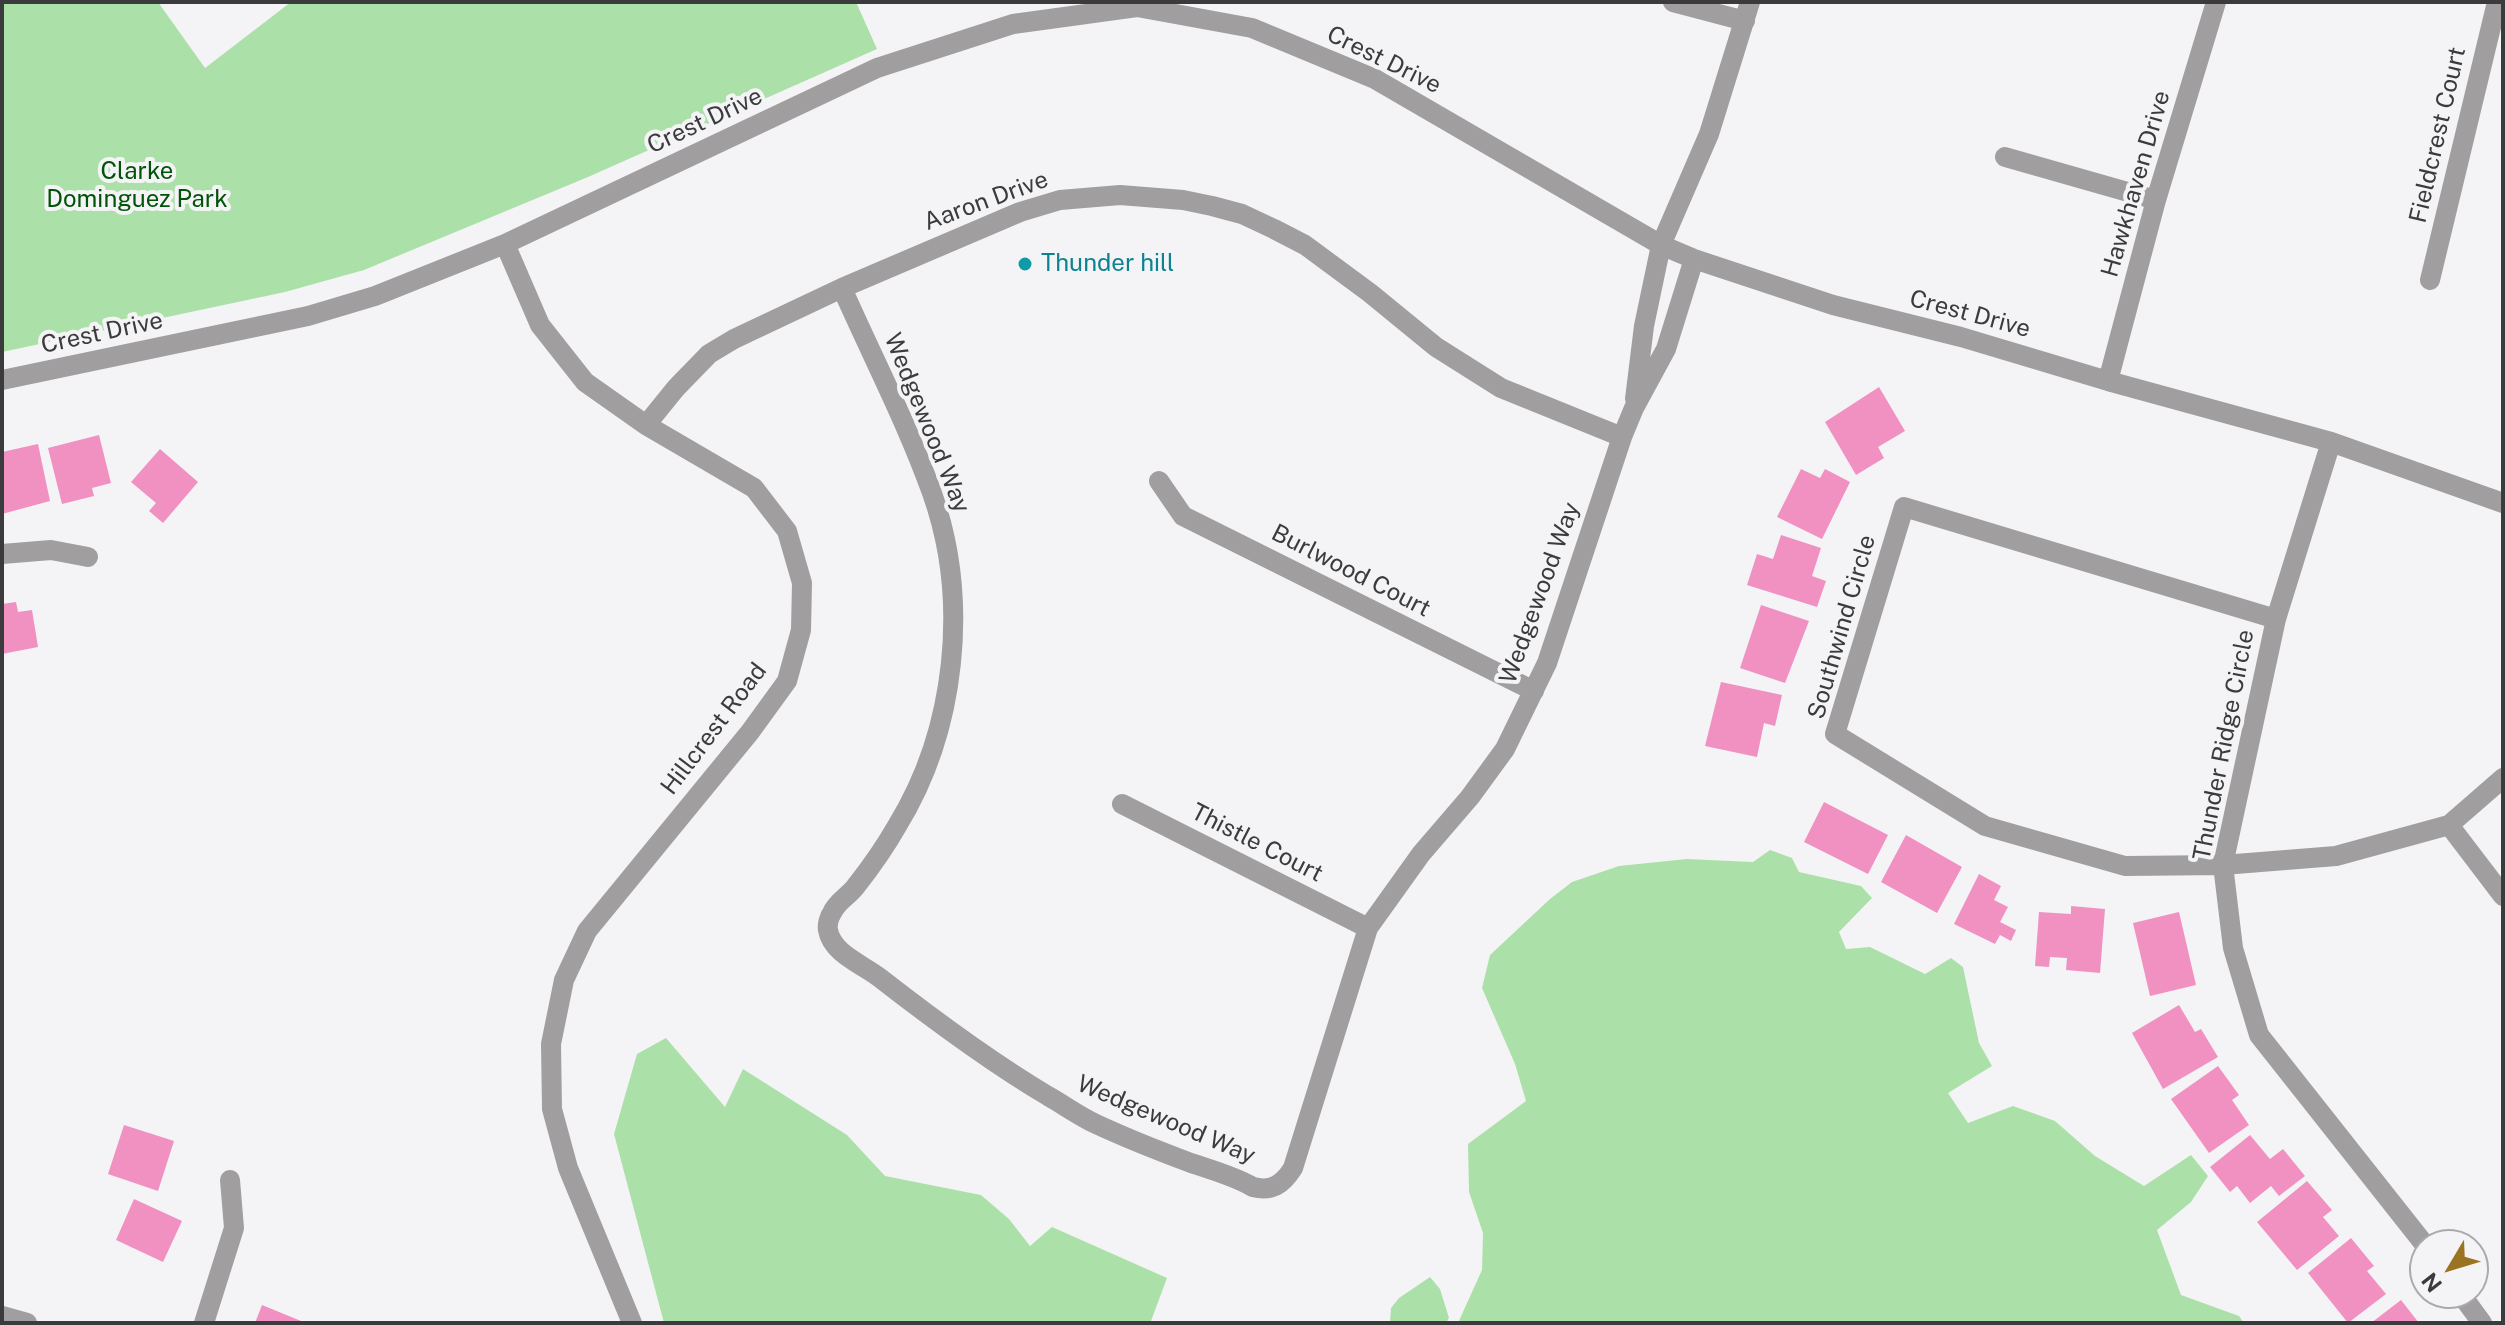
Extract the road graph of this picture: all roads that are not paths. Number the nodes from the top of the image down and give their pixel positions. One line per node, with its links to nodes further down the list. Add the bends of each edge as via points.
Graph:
1 (1673, 2): 4 (street)
2 (2216, 2): 6 (street, Hawkhaven Drive)
3 (2497, 2): 10 (street, Fieldcrest Court)
4 (1747, 12): 8 (street, Wedgewood Way, via 1709,134)
5 (2005, 157): 6 (street)
6 (2156, 200): 15 (street, Hawkhaven Drive)
7 (505, 244): 8 (street, Crest Drive, via 877,68 1013,24 1137,7 1252,28 1375,79); 14 (street, Crest Drive, via 375,296 308,316); 17 (street, Hillcrest Road, via 540,325 554,343 585,382)
8 (1661, 245): 9 (street, Crest Drive); 12 (street, Wedgewood Way)
9 (1694, 259): 13 (street, Wedgewood Way); 15 (street, Crest Drive, via 1833,305)
10 (2430, 280)
11 (842, 288): 17 (street, Aaron Drive, via 709,354); 18 (street, Aaron Drive, via 983,226 1060,200 1120,195 1183,200 1242,214 1305,245 1436,347 1501,388); 31 (street, Wedgewood Way, via 932,495 951,577 952,616 946,694 928,764 881,852 830,914 834,944 1006,1071 1094,1123 1269,1189 1293,1168)
12 (1641, 341): 13 (street); 16 (street, Wedgewood Way)
13 (1666, 349): 16 (street, Wedgewood Way)
14 (2, 380)
15 (2108, 381): 19 (street, Crest Drive)
16 (1634, 408): 18 (street, Wedgewood Way)
17 (646, 425): 37 (street, Hillcrest Road, via 754,488 787,531 802,583 801,630 787,681 587,931 564,980 551,1044 552,1109 568,1168)
18 (1622, 437): 25 (street, Wedgewood Way)
19 (2331, 442): 21 (street, Crest Drive); 24 (street, Thunder Ridge Circle)
20 (1159, 481): 25 (street, Burlwood Court, via 1183,516)
21 (2503, 503)
22 (2, 554): 23 (street, via 51,550)
23 (88, 557)
24 (2276, 619): 29 (street, Thunder Ridge Circle); 29 (street, Southwind Circle, via 1904,507 1835,734 1985,826 2125,866)
25 (1534, 691): 31 (street, Wedgewood Way, via 1505,749)
26 (2503, 778): 28 (street)
27 (1122, 804): 31 (street, Thistle Court)
28 (2449, 825): 29 (street, via 2336,856); 30 (street)
29 (2223, 865): 33 (street, Thunder Ridge Circle, via 2233,948 2259,1035)
30 (2503, 896)
31 (1368, 928)
32 (230, 1180): 36 (street, via 234,1228)
33 (2412, 1229)
34 (2, 1316): 35 (street)
35 (27, 1323)
36 (204, 1323)
37 (632, 1323)

